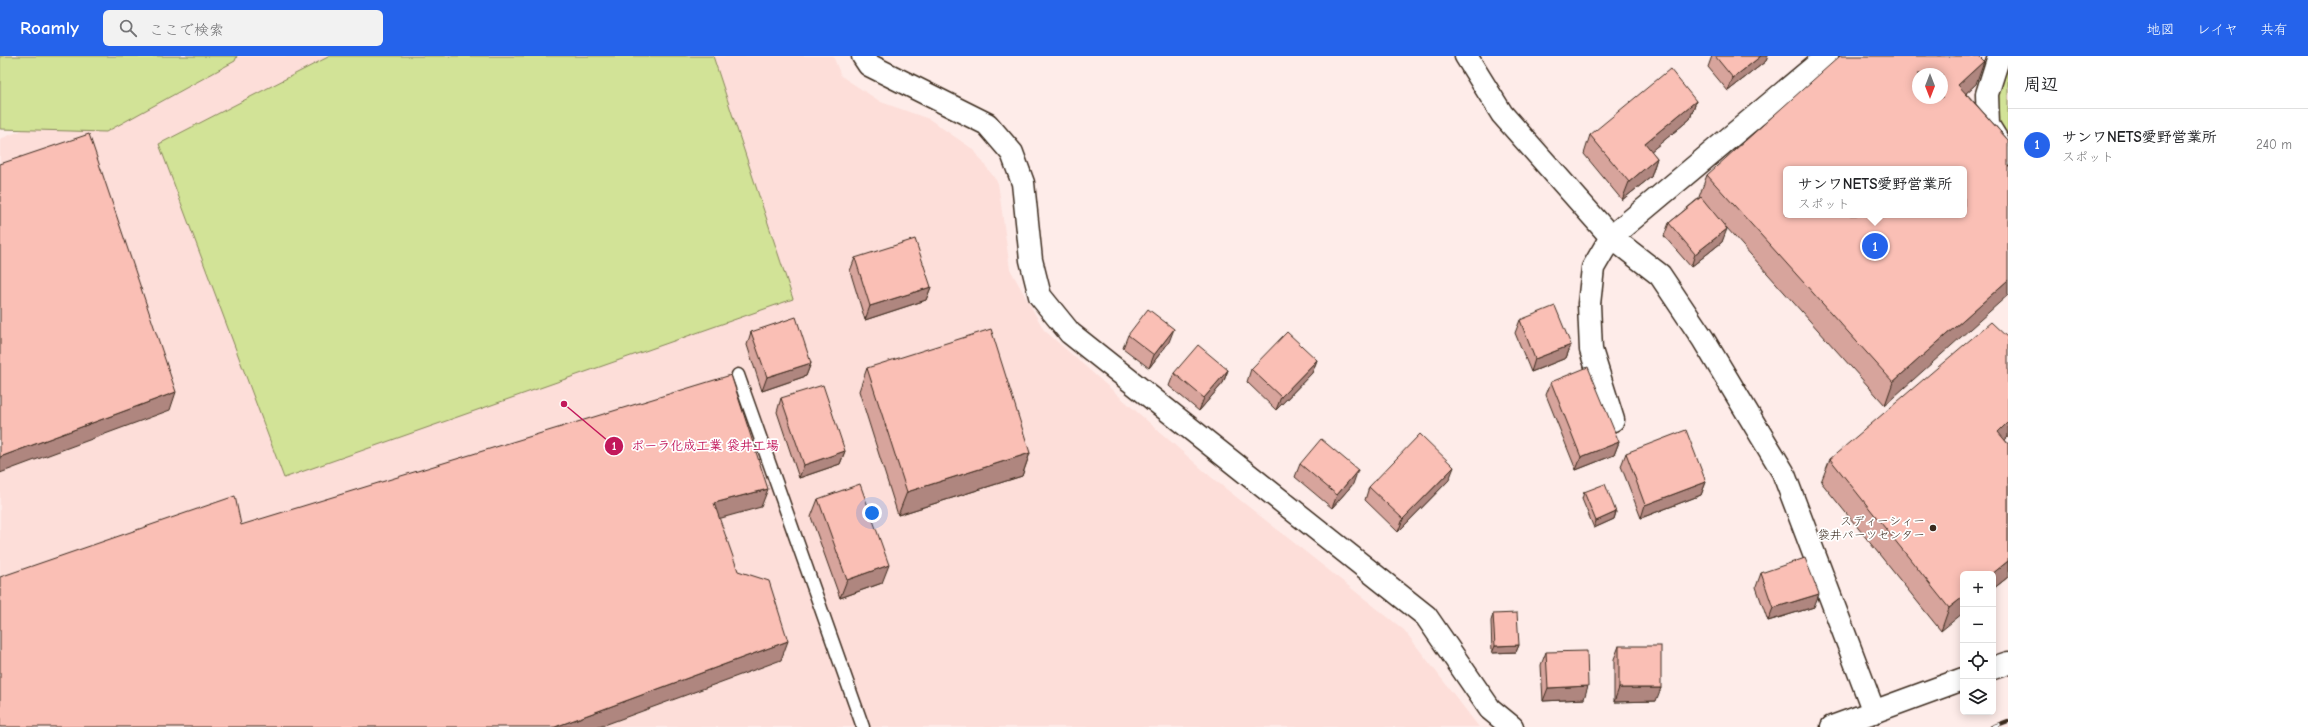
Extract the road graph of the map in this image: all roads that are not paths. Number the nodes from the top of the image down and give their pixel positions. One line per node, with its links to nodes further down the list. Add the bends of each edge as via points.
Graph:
1 (863, 56): 14 (street, via 869,65 987,124 1012,153 1023,184 1031,260 1040,296 1070,334 1426,616 1490,709)
2 (1466, 56): 6 (street, via 1502,114)
3 (1827, 56): 6 (street)
4 (1999, 56): 5 (street, via 1987,94 1988,126)
5 (2008, 154)
6 (1611, 237): 8 (street, via 1593,268 1589,304 1591,350); 12 (street, via 1660,276 1703,339 1784,472)
7 (738, 375): 13 (lane)
8 (1613, 420)
9 (2008, 663): 10 (street)
10 (1996, 667)
11 (1960, 680): 12 (street)
12 (1874, 712): 15 (street)
13 (863, 727)
14 (1512, 727)
15 (1832, 727)

